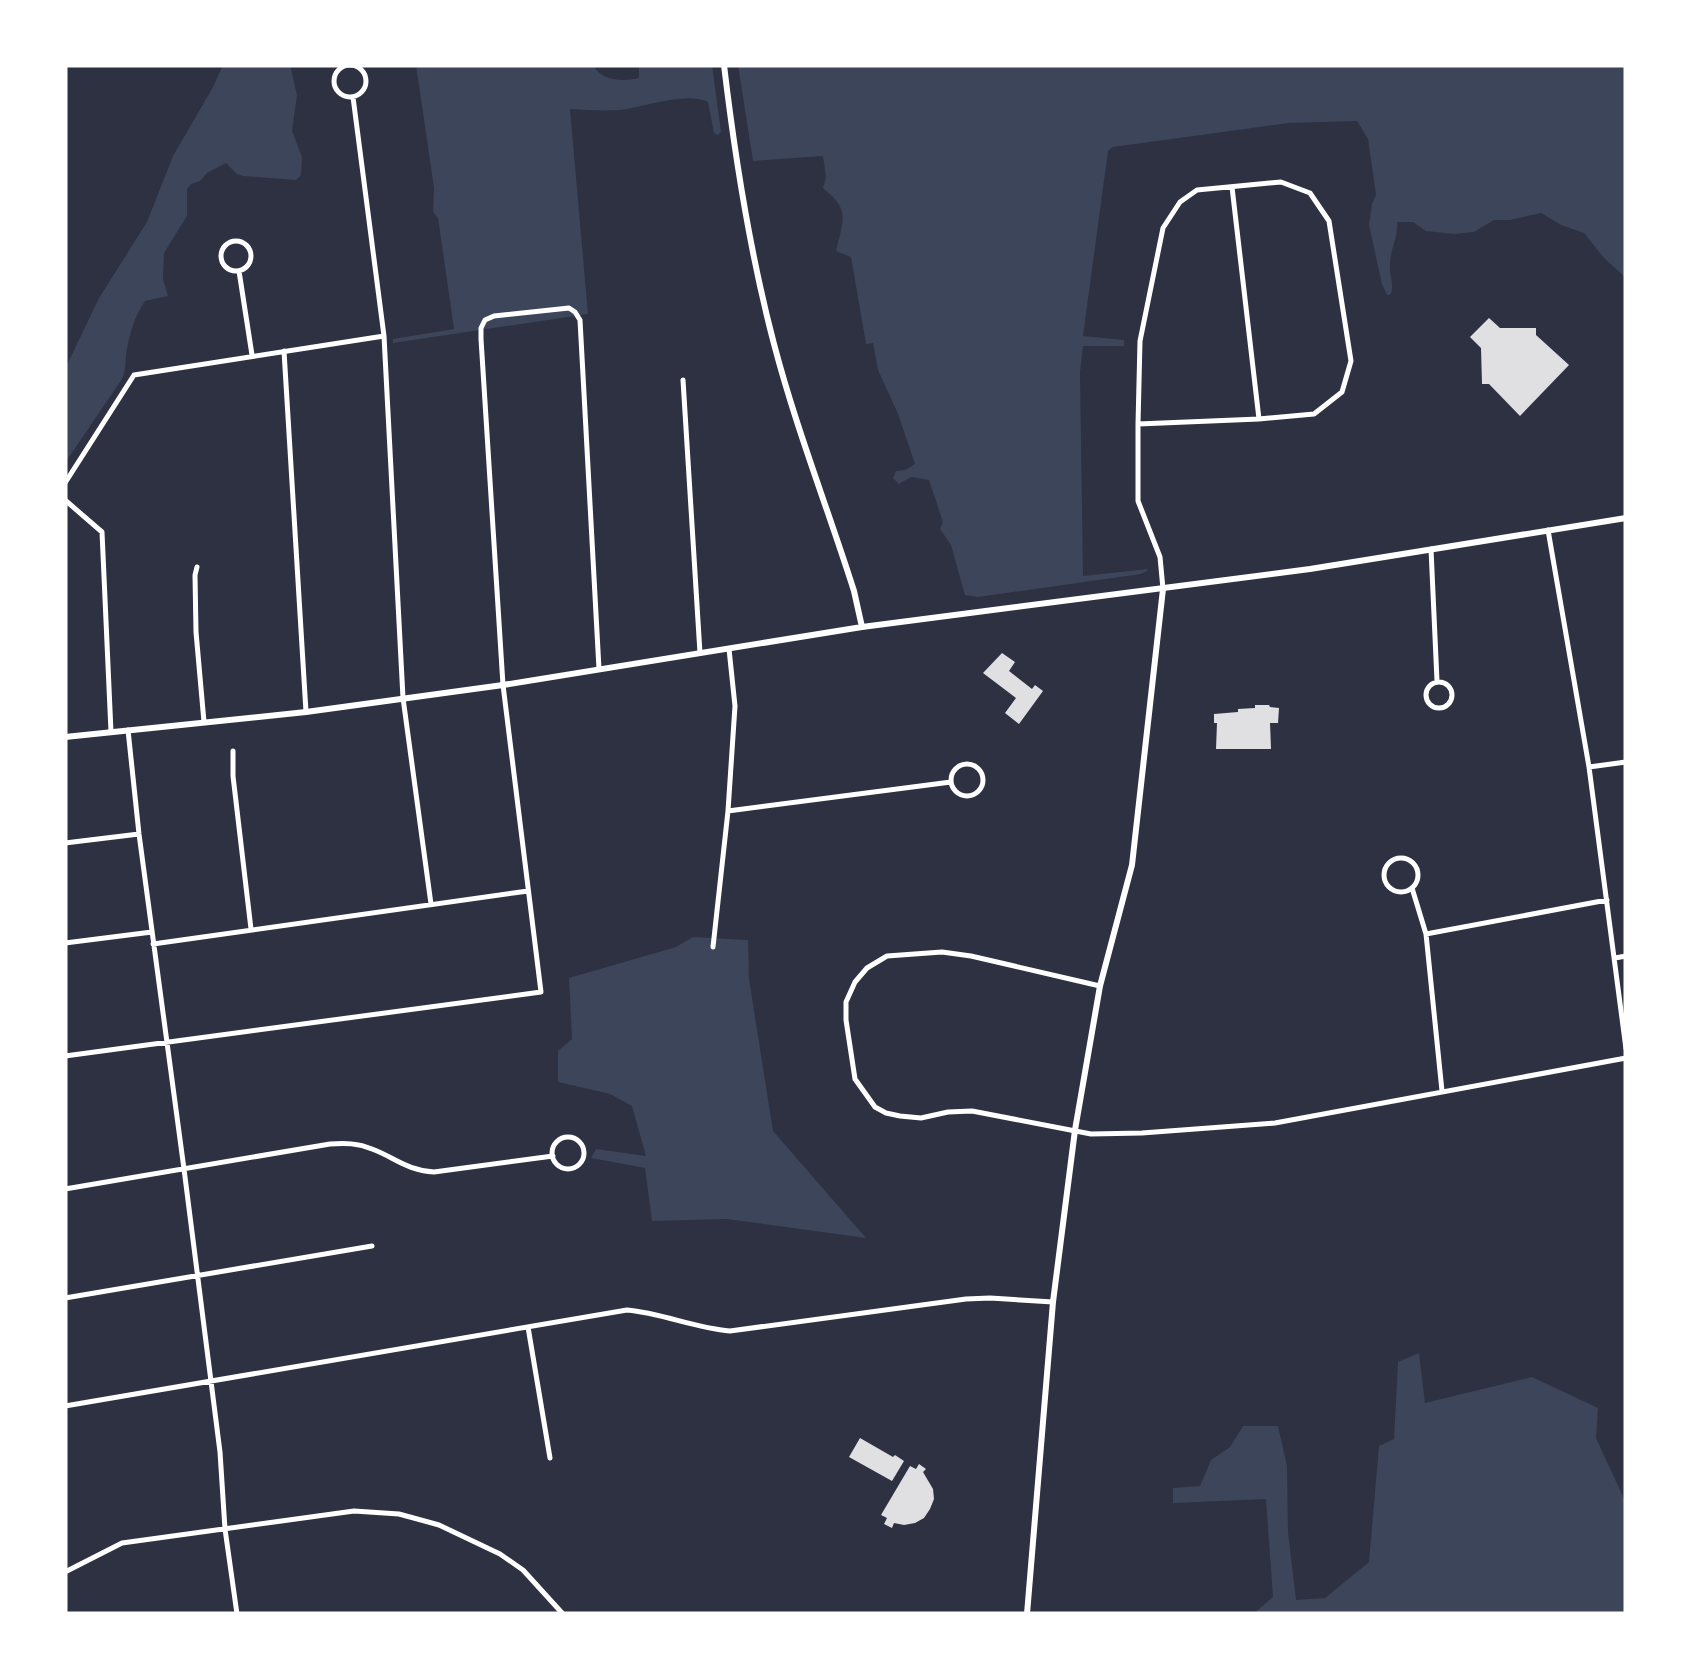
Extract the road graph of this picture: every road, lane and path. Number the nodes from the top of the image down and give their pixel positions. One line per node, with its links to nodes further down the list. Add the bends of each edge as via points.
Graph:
1 (724, 65): 18 (main road, via 770,328)
2 (354, 97): 2 (street, via 336,88 336,73 344,66 359,68 365,77); 5 (street)
3 (1232, 187): 9 (street); 9 (street, via 1281,182 1310,193 1329,221 1352,361 1342,392 1314,414); 10 (street, via 1197,190 1163,228 1140,341)
4 (240, 271): 4 (street, via 221,260 230,242 250,249 250,263); 7 (street)
5 (384, 336): 6 (street); 24 (street)
6 (284, 350): 7 (street); 25 (street)
7 (252, 355): 11 (street, via 134,375)
8 (683, 380): 20 (street)
9 (1260, 419): 10 (street)
10 (1138, 424): 17 (street, via 1138,501 1160,556)
11 (65, 482)
12 (65, 500): 28 (street, via 102,532)
13 (1626, 518): 14 (main road)
14 (1548, 530): 15 (main road); 32 (street)
15 (1431, 549): 17 (main road); 22 (street)
16 (197, 567): 26 (street)
17 (1163, 590): 18 (main road); 49 (main road, via 1132,865)
18 (862, 627): 19 (main road)
19 (729, 649): 20 (main road); 34 (street, via 735,706)
20 (700, 654): 21 (main road)
21 (600, 669): 23 (main road); 23 (street, via 578,315 569,308 502,315 486,320 481,339)
22 (1437, 682): 22 (street, via 1446,683 1452,695 1437,708 1425,697)
23 (503, 685): 24 (main road); 38 (street)
24 (403, 698): 25 (main road); 40 (street)
25 (306, 712): 26 (main road)
26 (204, 722): 27 (main road)
27 (128, 730): 28 (main road); 35 (street)
28 (111, 732): 29 (main road)
29 (65, 736)
30 (233, 752): 41 (street)
31 (1626, 762): 32 (street)
32 (1589, 767): 39 (street)
33 (951, 782): 33 (street, via 968,796 978,791 982,777 978,768 963,764); 34 (street)
34 (728, 811): 46 (street)
35 (139, 834): 36 (street); 42 (street)
36 (65, 843)
37 (1412, 888): 37 (street, via 1418,878 1414,863 1398,858 1388,864 1387,884 1396,891); 43 (street)
38 (528, 891): 40 (street); 50 (street, via 541,992)
39 (1607, 900): 43 (street); 48 (street)
40 (431, 904): 41 (street)
41 (251, 930): 45 (street)
42 (152, 932): 44 (street); 45 (street)
43 (1426, 934): 54 (street)
44 (65, 943)
45 (152, 944): 50 (street)
46 (713, 947)
47 (1626, 956): 48 (street)
48 (1615, 958): 51 (street)
49 (1100, 986): 55 (main road); 55 (street, via 971,956 911,952 868,968 846,1002 855,1079 875,1107 921,1118 972,1111)
50 (166, 1043): 52 (street); 57 (street)
51 (1626, 1049)
52 (65, 1056)
53 (1626, 1058): 54 (street)
54 (1442, 1092): 55 (street, via 1275,1124 1142,1133)
55 (1074, 1130): 62 (main road)
56 (552, 1156): 56 (street, via 570,1169 584,1152 566,1138); 57 (street, via 434,1172 353,1143)
57 (184, 1169): 58 (street); 60 (street)
58 (65, 1189)
59 (372, 1246): 60 (street)
60 (198, 1277): 61 (street); 64 (street)
61 (65, 1298)
62 (1053, 1302): 63 (street, via 966,1300 730,1331 627,1310); 71 (main road)
63 (528, 1327): 64 (street); 66 (street)
64 (211, 1382): 65 (street); 67 (street)
65 (65, 1406)
66 (550, 1458)
67 (225, 1529): 68 (street, via 122,1543); 69 (street); 70 (street, via 354,1511 400,1514 500,1554)
68 (65, 1572)
69 (237, 1614)
70 (563, 1614)
71 (1027, 1614)

